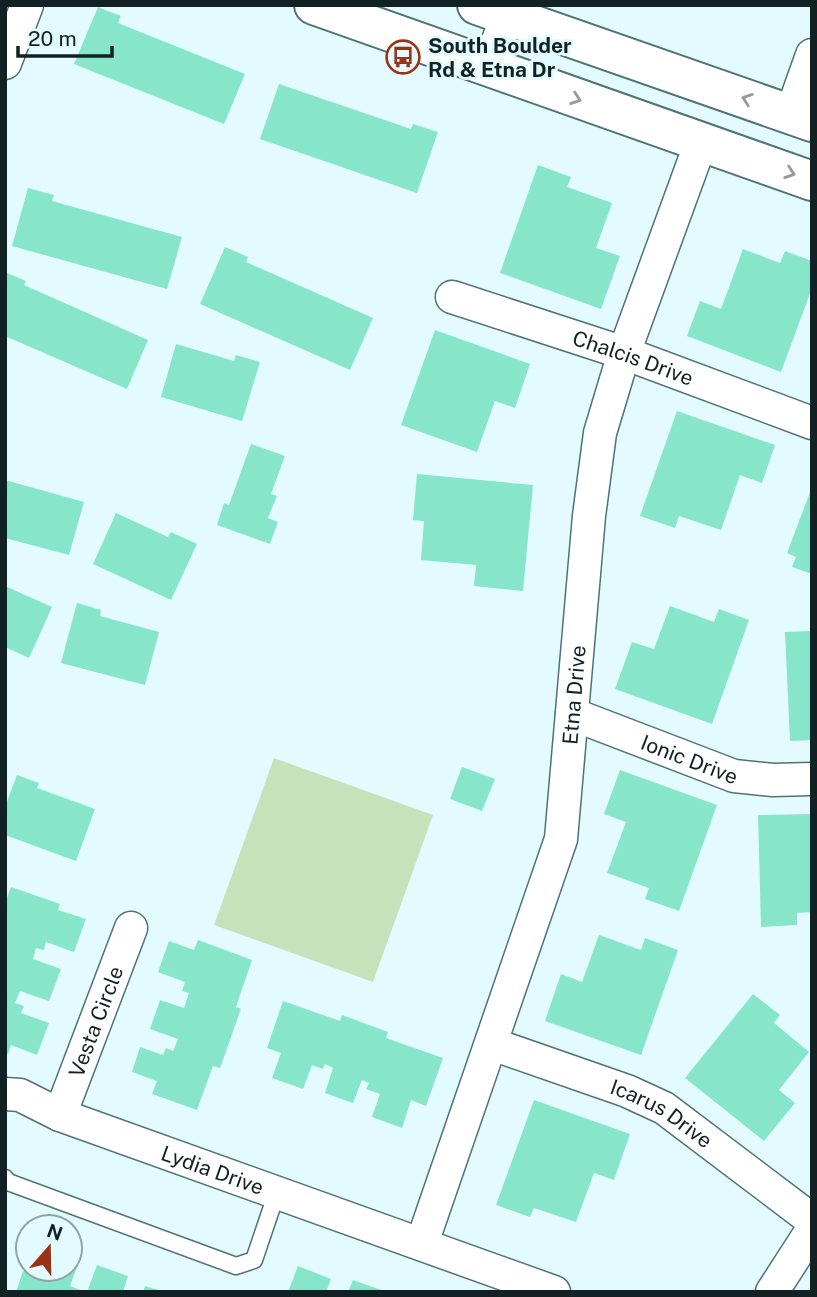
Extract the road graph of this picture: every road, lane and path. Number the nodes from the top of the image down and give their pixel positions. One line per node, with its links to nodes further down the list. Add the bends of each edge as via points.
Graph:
1 (27, 5): 5 (street)
2 (314, 5): 6 (main road)
3 (498, 9): 6 (street); 7 (main road, one-way to 3)
4 (812, 55): 7 (street)
5 (5, 63)
6 (488, 68): 8 (main road, one-way to 8)
7 (802, 118)
8 (701, 142): 9 (main road, one-way to 9); 11 (street, Etna Drive)
9 (812, 181)
10 (452, 297): 11 (street, Chalcis Drive)
11 (624, 353): 12 (street, Chalcis Drive); 13 (street, Etna Drive, via 600,433)
12 (812, 423)
13 (572, 714): 14 (street, Ionic Drive, via 734,776); 16 (street, Etna Drive, via 561,839)
14 (812, 779)
15 (131, 928): 18 (street, Vesta Circle)
16 (492, 1044): 21 (street, Etna Drive); 22 (street, Icarus Drive, via 664,1108)
17 (5, 1094): 18 (street, Lydia Drive, via 20,1095)
18 (60, 1115): 20 (street, Lydia Drive)
19 (5, 1178): 20 (lane, via 236,1266 254,1260)
20 (277, 1192): 21 (street, Lydia Drive)
21 (422, 1243): 23 (street, Lydia Drive)
22 (800, 1255)
23 (554, 1292)

